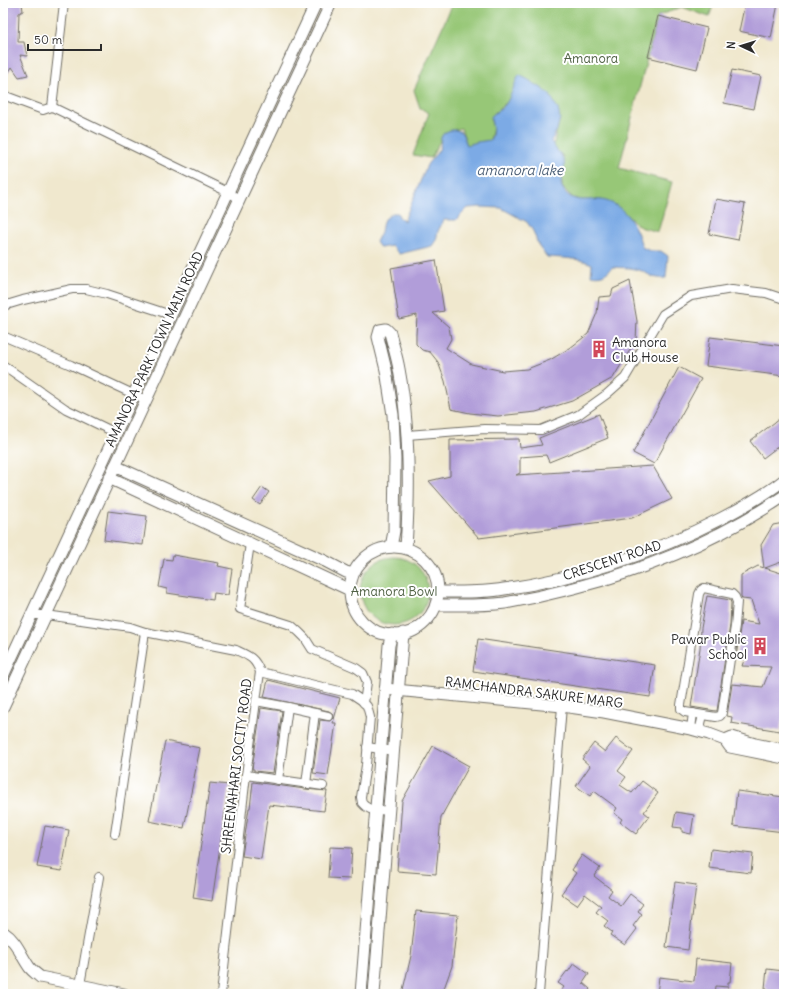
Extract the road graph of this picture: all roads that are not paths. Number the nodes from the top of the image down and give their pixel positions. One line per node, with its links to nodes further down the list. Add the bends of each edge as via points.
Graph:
1 (64, 3): 5 (street)
2 (316, 3): 6 (main road, AMANORA PARK TOWN MAIN ROAD)
3 (330, 3): 7 (main road, AMANORA PARK TOWN MAIN ROAD)
4 (3, 95): 5 (street, via 43,110)
5 (52, 107): 6 (street)
6 (228, 192): 7 (street); 10 (main road, AMANORA PARK TOWN MAIN ROAD)
7 (239, 199): 14 (main road, AMANORA PARK TOWN MAIN ROAD)
8 (784, 299): 16 (street, via 766,293 732,289 691,296 663,314 625,378 578,415 541,430 485,429)
9 (3, 306): 10 (street, via 72,289 86,289)
10 (171, 315): 13 (main road, AMANORA PARK TOWN MAIN ROAD)
11 (3, 336): 13 (street)
12 (3, 365): 15 (street, via 66,409)
13 (134, 394): 14 (street); 15 (main road, AMANORA PARK TOWN MAIN ROAD)
14 (146, 400): 17 (main road, AMANORA PARK TOWN MAIN ROAD)
15 (116, 433): 28 (main road, AMANORA PARK TOWN MAIN ROAD)
16 (407, 435): 22 (main road, via 397,360 390,333 380,330 378,337 393,415 396,459 394,531); 23 (main road)
17 (115, 466): 18 (main road, AMANORA PARK TOWN MAIN ROAD); 24 (main road)
18 (109, 478): 21 (main road); 29 (main road, AMANORA PARK TOWN MAIN ROAD)
19 (784, 480): 26 (main road, CRESCENT ROAD, via 705,527 612,564 504,590)
20 (784, 496): 27 (main road, CRESCENT ROAD, via 711,539 616,576 551,594 505,602)
21 (250, 544): 25 (main road); 38 (street, via 240,609 291,625 306,638 312,650 356,668 368,682)
22 (391, 547): 23 (main road); 24 (main road, via 369,555)
23 (406, 548): 26 (main road, via 421,556 432,568)
24 (353, 574): 25 (main road)
25 (350, 590): 32 (main road, via 356,613 362,620 375,630)
26 (438, 592): 27 (main road)
27 (436, 605): 31 (main road, via 423,624)
28 (31, 615): 29 (street, SHREENAHARI SOCITY ROAD); 34 (main road, AMANORA PARK TOWN MAIN ROAD)
29 (46, 615): 30 (street, SHREENAHARI SOCITY ROAD, via 130,627); 40 (main road, AMANORA PARK TOWN MAIN ROAD)
30 (145, 632): 33 (street, SHREENAHARI SOCITY ROAD, via 236,650 249,656 257,664); 59 (street)
31 (403, 633): 32 (main road); 36 (main road)
32 (392, 634): 35 (main road)
33 (260, 672): 37 (street, SHREENAHARI SOCITY ROAD); 38 (street, via 352,694)
34 (3, 676)
35 (386, 689): 36 (main road, RAMCHANDRA SAKURE MARG); 49 (main road)
36 (398, 690): 39 (main road, RAMCHANDRA SAKURE MARG); 50 (main road)
37 (256, 701): 41 (street); 53 (street, SHREENAHARI SOCITY ROAD)
38 (364, 703): 48 (street, via 370,717)
39 (562, 706): 46 (main road, RAMCHANDRA SAKURE MARG); 67 (street)
40 (3, 707)
41 (288, 707): 42 (street); 54 (street)
42 (315, 713): 45 (street); 55 (street)
43 (693, 713): 44 (street); 44 (street, via 685,712 681,705 698,594 704,588 732,594 737,602 722,713 716,717); 46 (street)
44 (703, 715): 46 (street)
45 (328, 716)
46 (695, 730): 47 (main road, RAMCHANDRA SAKURE MARG)
47 (725, 740): 51 (main road, RAMCHANDRA SAKURE MARG, via 732,737); 52 (main road, RAMCHANDRA SAKURE MARG, via 730,747)
48 (367, 747): 49 (street); 57 (street, via 361,797 365,806)
49 (381, 749): 50 (street); 57 (main road)
50 (394, 750): 58 (main road)
51 (784, 750)
52 (784, 758)
53 (246, 775): 54 (street); 64 (street, SHREENAHARI SOCITY ROAD)
54 (278, 780): 55 (street)
55 (306, 784): 56 (street)
56 (323, 786)
57 (376, 810): 58 (street); 65 (main road)
58 (389, 811): 66 (main road)
59 (115, 834)
60 (99, 877): 62 (street)
61 (3, 932): 62 (main road, via 16,944 31,970 40,976)
62 (80, 985): 63 (main road)
63 (124, 994)
64 (221, 994)
65 (362, 994)
66 (374, 994)
67 (539, 994)

